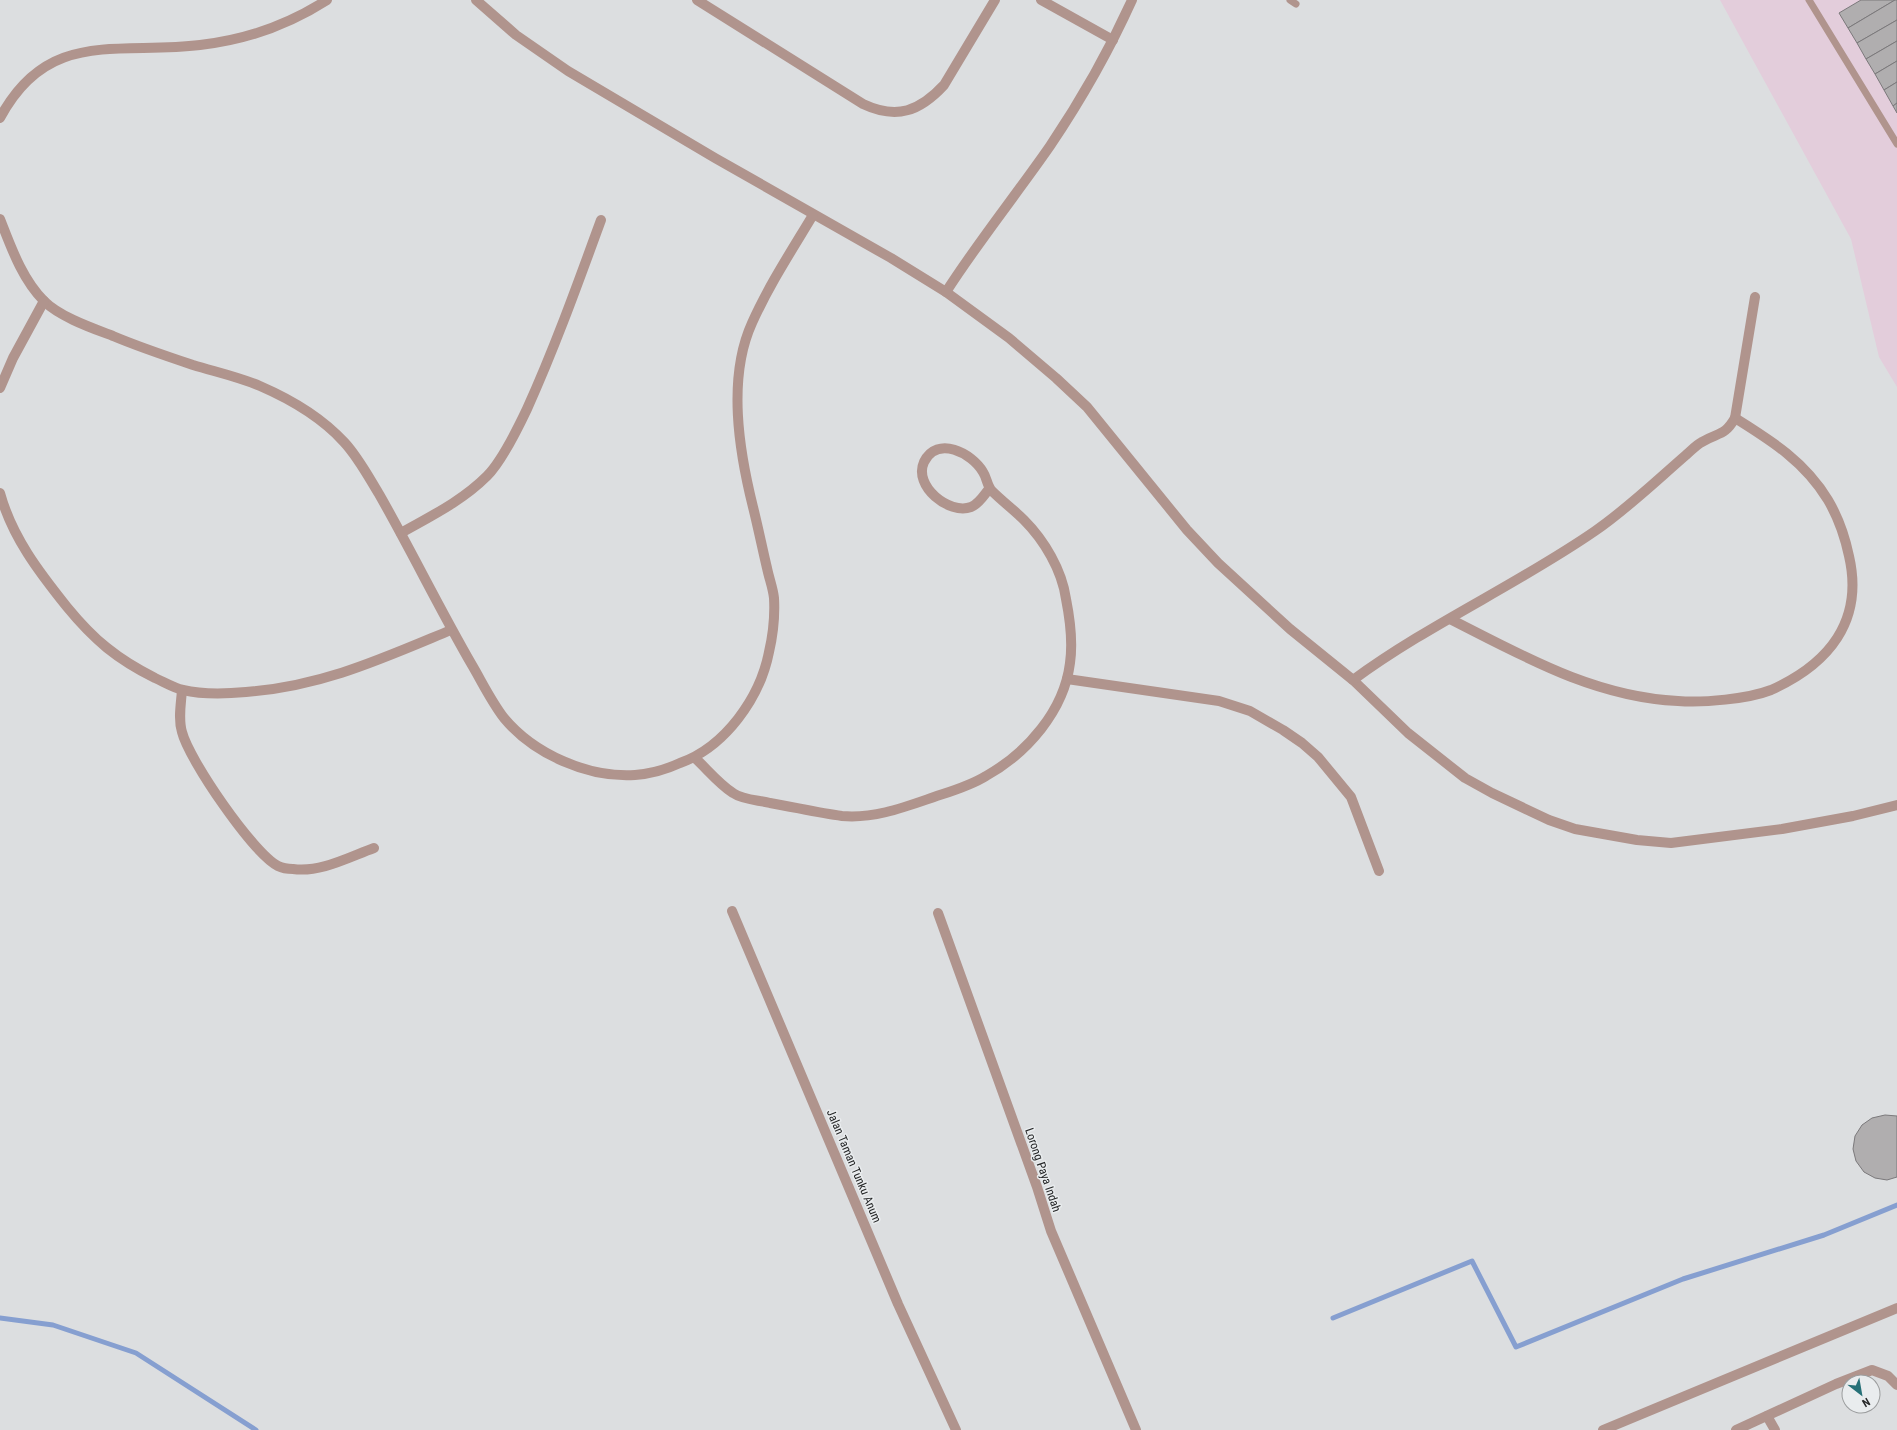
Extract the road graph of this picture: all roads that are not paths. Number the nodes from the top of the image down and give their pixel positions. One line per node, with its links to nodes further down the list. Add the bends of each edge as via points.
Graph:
1 (327, 0): 9 (street, via 272,28 250,36 199,45 95,49 71,54 35,74 20,87)
2 (476, 0): 11 (street, via 516,35 568,71)
3 (697, 0): 4 (street, via 863,104 896,113 919,107 944,85)
4 (995, 0)
5 (1041, 0): 8 (street)
6 (1132, 0): 8 (street)
7 (1809, 0): 10 (lane)
8 (1113, 40): 14 (street, via 1050,146)
9 (0, 118)
10 (1897, 144)
11 (813, 215): 14 (street, via 892,258); 27 (street, via 750,326 738,391 737,407 746,476 774,597 774,618 768,656 752,698 741,714 712,747)
12 (0, 219): 16 (street, via 17,261)
13 (602, 220): 21 (street, via 545,369 517,429 500,457 488,475 467,494)
14 (946, 292): 25 (street, via 1009,338 1073,394 1105,428 1187,530 1218,563)
15 (1755, 297): 18 (street)
16 (44, 301): 17 (street); 21 (street, via 87,326 137,346 261,387 314,415 345,442)
17 (0, 388)
18 (1735, 418): 22 (street, via 1724,433 1701,442 1637,499 1596,531); 22 (street, via 1775,442 1805,470 1828,500 1846,544 1852,571 1851,609 1835,642 1800,674 1770,690 1737,698 1679,702 1643,698 1587,684 1555,671)
19 (990, 489): 19 (street, via 972,506 950,506 932,493 927,486 922,472 924,463 936,450 945,448 958,451 979,466); 24 (street, via 1030,526 1046,548 1058,572 1066,597 1070,624 1071,662)
20 (0, 493): 26 (street, via 5,513 15,533 42,576 79,622 98,641 132,667)
21 (401, 533): 23 (street)
22 (1450, 619): 25 (street, via 1395,651)
23 (451, 630): 26 (street, via 351,671 290,687 227,694); 27 (street, via 505,719 535,746 559,760 597,772 635,775)
24 (1067, 679): 27 (street, via 1049,718 1037,736 1002,766 970,784 881,813 842,816 741,797 732,792); 30 (street, via 1219,701 1243,708 1270,723 1302,743 1339,780 1351,797 1361,819)
25 (1353, 680): 28 (street, via 1408,733 1465,778 1549,820 1575,829 1671,843 1782,829)
26 (182, 690): 29 (street, via 180,722 188,747 207,781 267,858 278,866 306,870 322,867)
27 (696, 758)
28 (1897, 805)
29 (374, 848)
30 (1379, 871)
31 (732, 911): 36 (street, Jalan Taman Tunku Anum, via 898,1304)
32 (938, 913): 37 (street, Lorong Paya Indah, via 1051,1231)
33 (1897, 1308): 38 (street)
34 (1897, 1385): 35 (street, via 1888,1376 1872,1370)
35 (1767, 1416): 39 (street); 40 (street)
36 (956, 1430)
37 (1136, 1430)
38 (1603, 1430)
39 (1736, 1430)
40 (1775, 1430)

